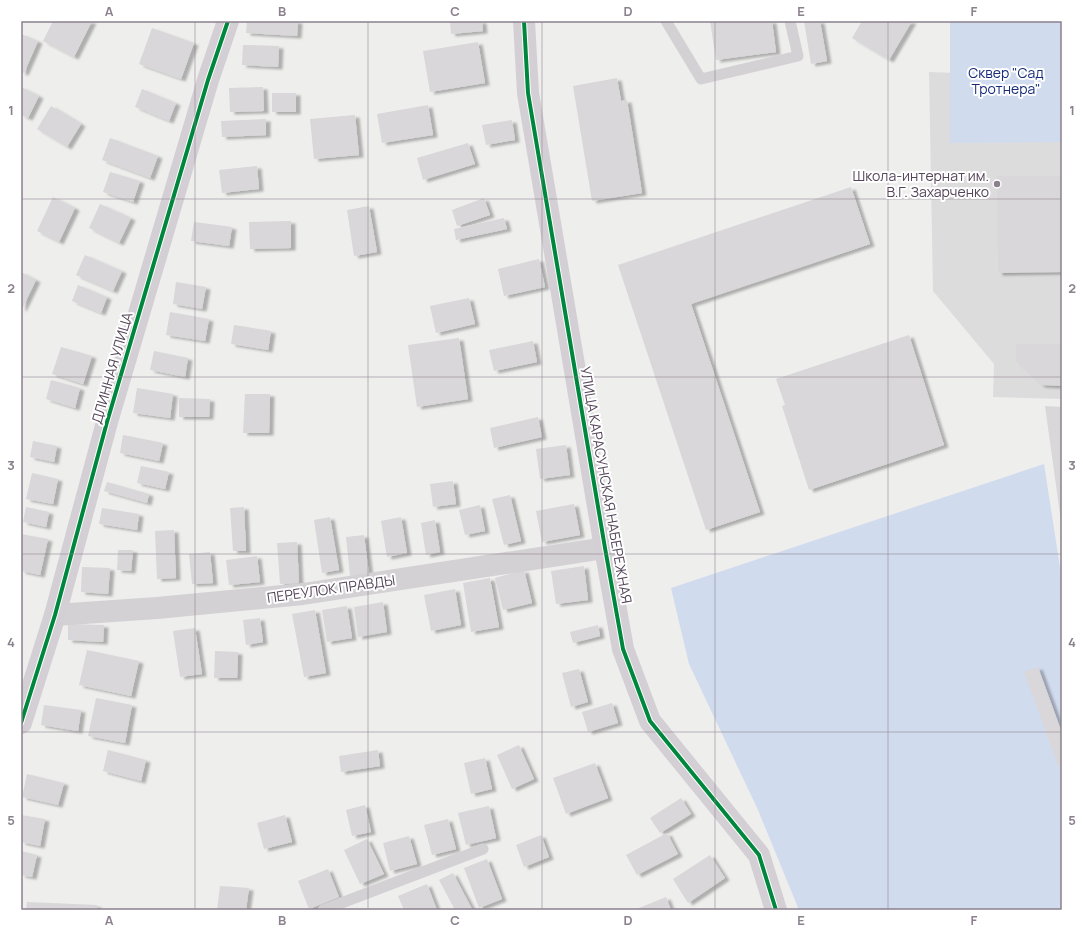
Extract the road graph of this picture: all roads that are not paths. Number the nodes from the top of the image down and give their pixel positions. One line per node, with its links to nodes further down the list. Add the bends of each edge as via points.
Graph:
1 (228, 21): 6 (street, ДЛИННАЯ УЛИЦА, via 109,415)
2 (524, 21): 5 (street, УЛИЦА КАРАСУНСКАЯ НАБЕРЕЖНАЯ, via 528,93)
3 (666, 21): 4 (lane, via 701,79 798,56)
4 (790, 21)
5 (605, 548): 6 (street, ПЕРЕУЛОК ПРАВДЫ, via 303,594); 10 (street, УЛИЦА КАРАСУНСКАЯ НАБЕРЕЖНАЯ, via 624,649 650,721 759,855)
6 (55, 615): 7 (street, ДЛИННАЯ УЛИЦА)
7 (21, 723)
8 (483, 849): 9 (lane)
9 (323, 910)
10 (776, 910)

